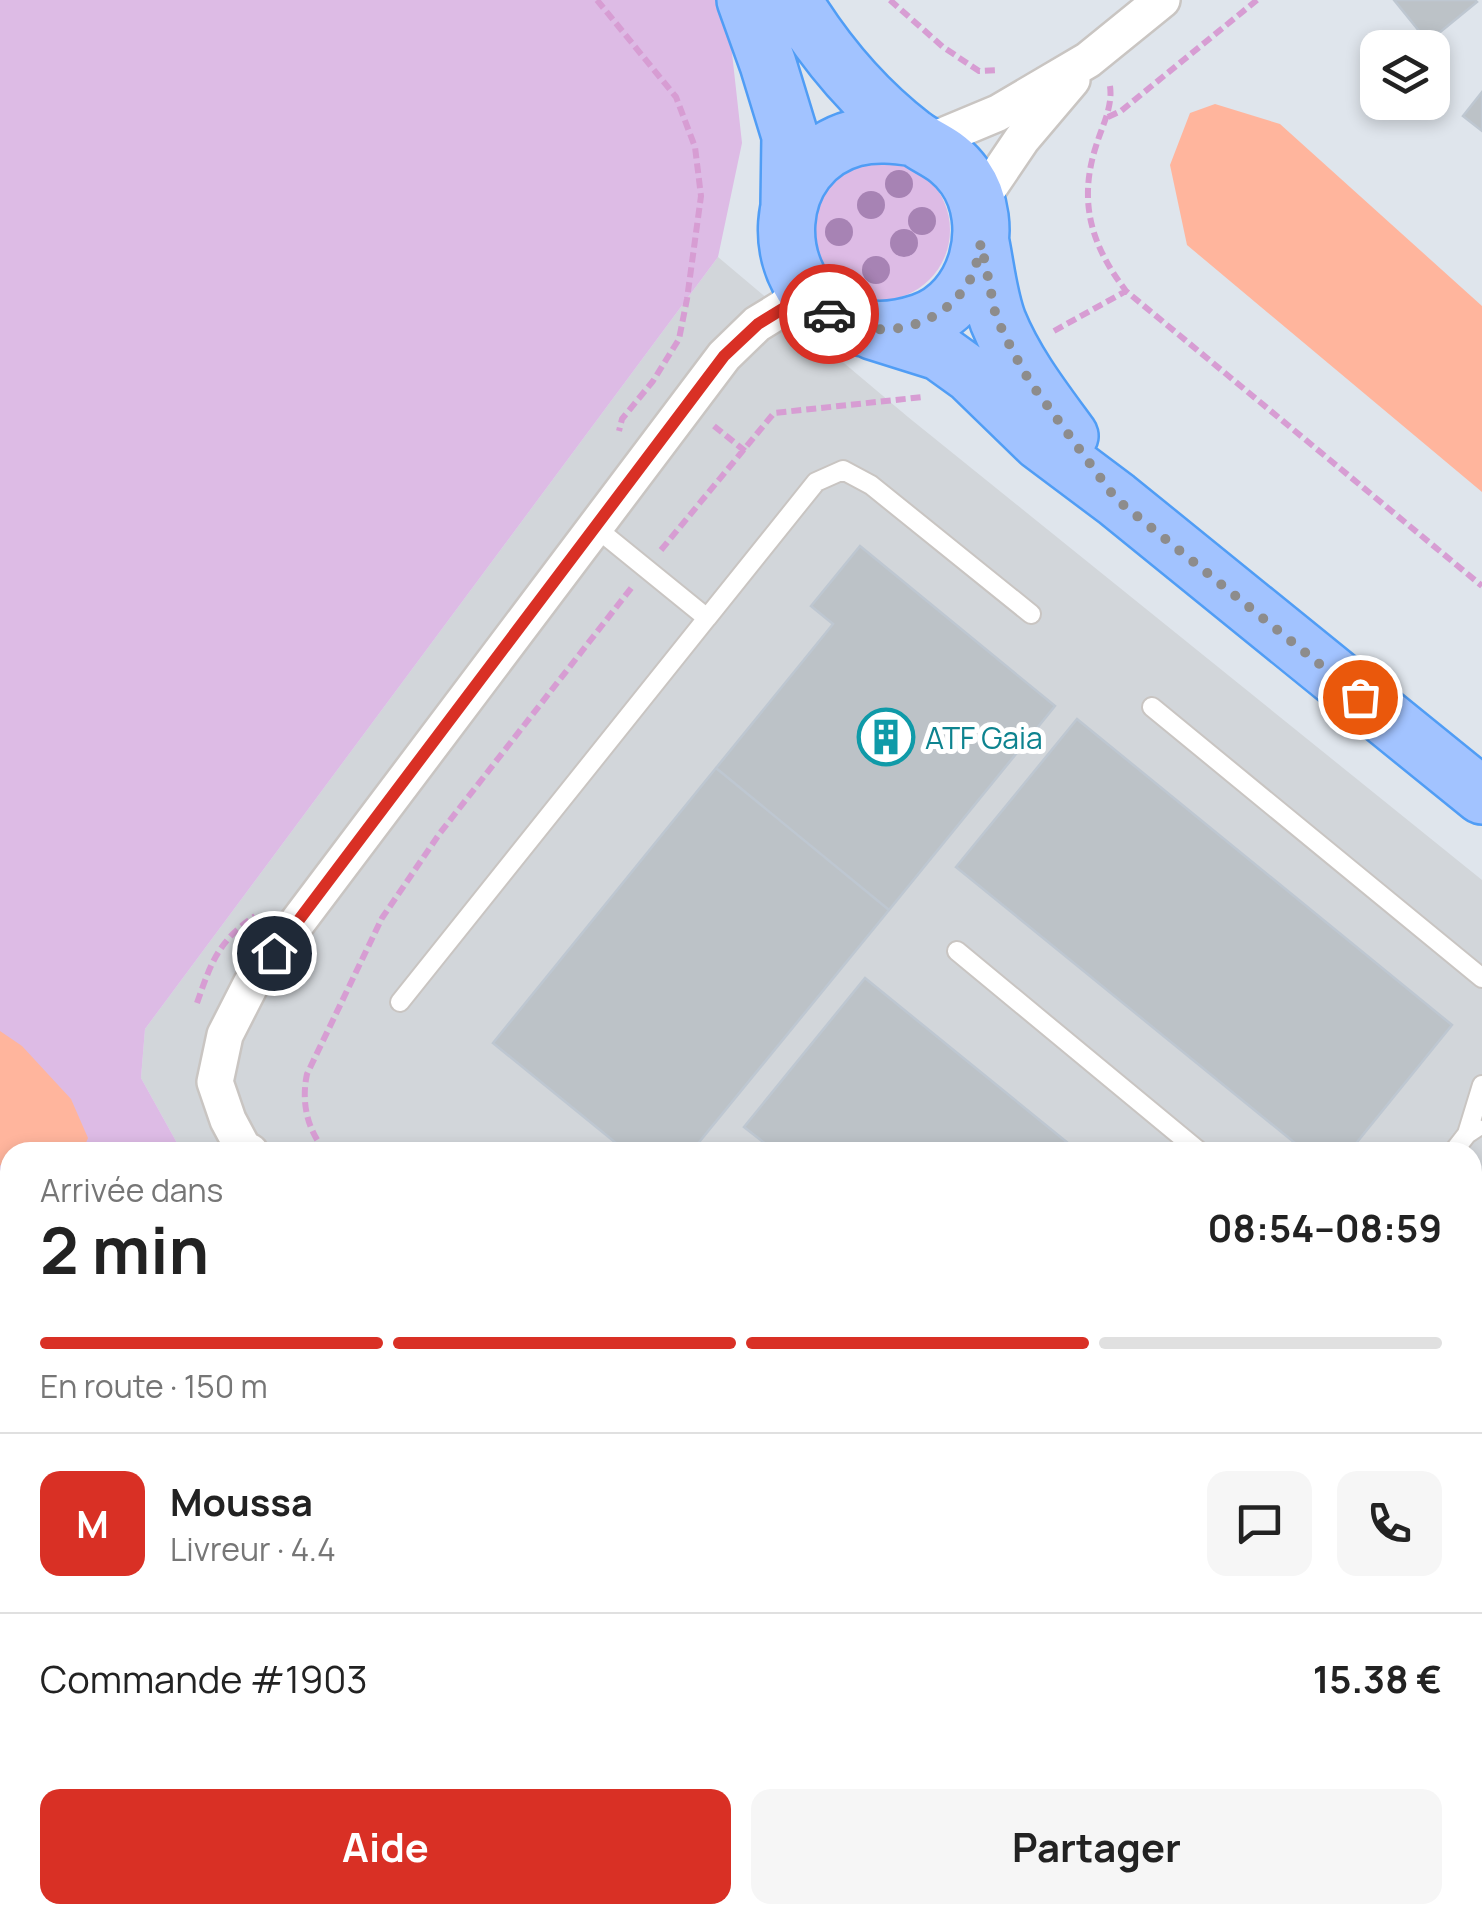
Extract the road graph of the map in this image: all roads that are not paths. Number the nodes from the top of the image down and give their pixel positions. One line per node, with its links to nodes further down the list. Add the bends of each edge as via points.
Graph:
1 (745, 0): 6 (main road, via 790,136)
2 (792, 0): 5 (main road, via 854,83)
3 (1162, 0): 4 (street)
4 (1099, 72): 5 (street); 7 (street, via 1022,138)
5 (920, 140): 6 (main road, via 852,138 802,177); 7 (main road, via 949,158 966,179)
6 (789, 206): 8 (main road, via 785,234)
7 (979, 224): 9 (main road, via 973,274 955,300 929,320); 10 (main road, via 996,317)
8 (803, 289): 9 (main road, via 820,308); 11 (street, via 724,356)
9 (867, 330): 10 (main road)
10 (992, 364): 15 (main road, via 1030,382 1116,499)
11 (594, 527): 13 (lane); 21 (street, via 251,984 225,1035 215,1082)
12 (1031, 614): 13 (lane, via 871,485 843,470 816,482)
13 (707, 618): 18 (lane)
14 (1152, 707): 17 (lane)
15 (1482, 796)
16 (957, 950): 22 (lane)
17 (1482, 978)
18 (400, 1002)
19 (1482, 1085): 20 (lane)
20 (1474, 1129)
21 (240, 1142)
22 (1188, 1142)

